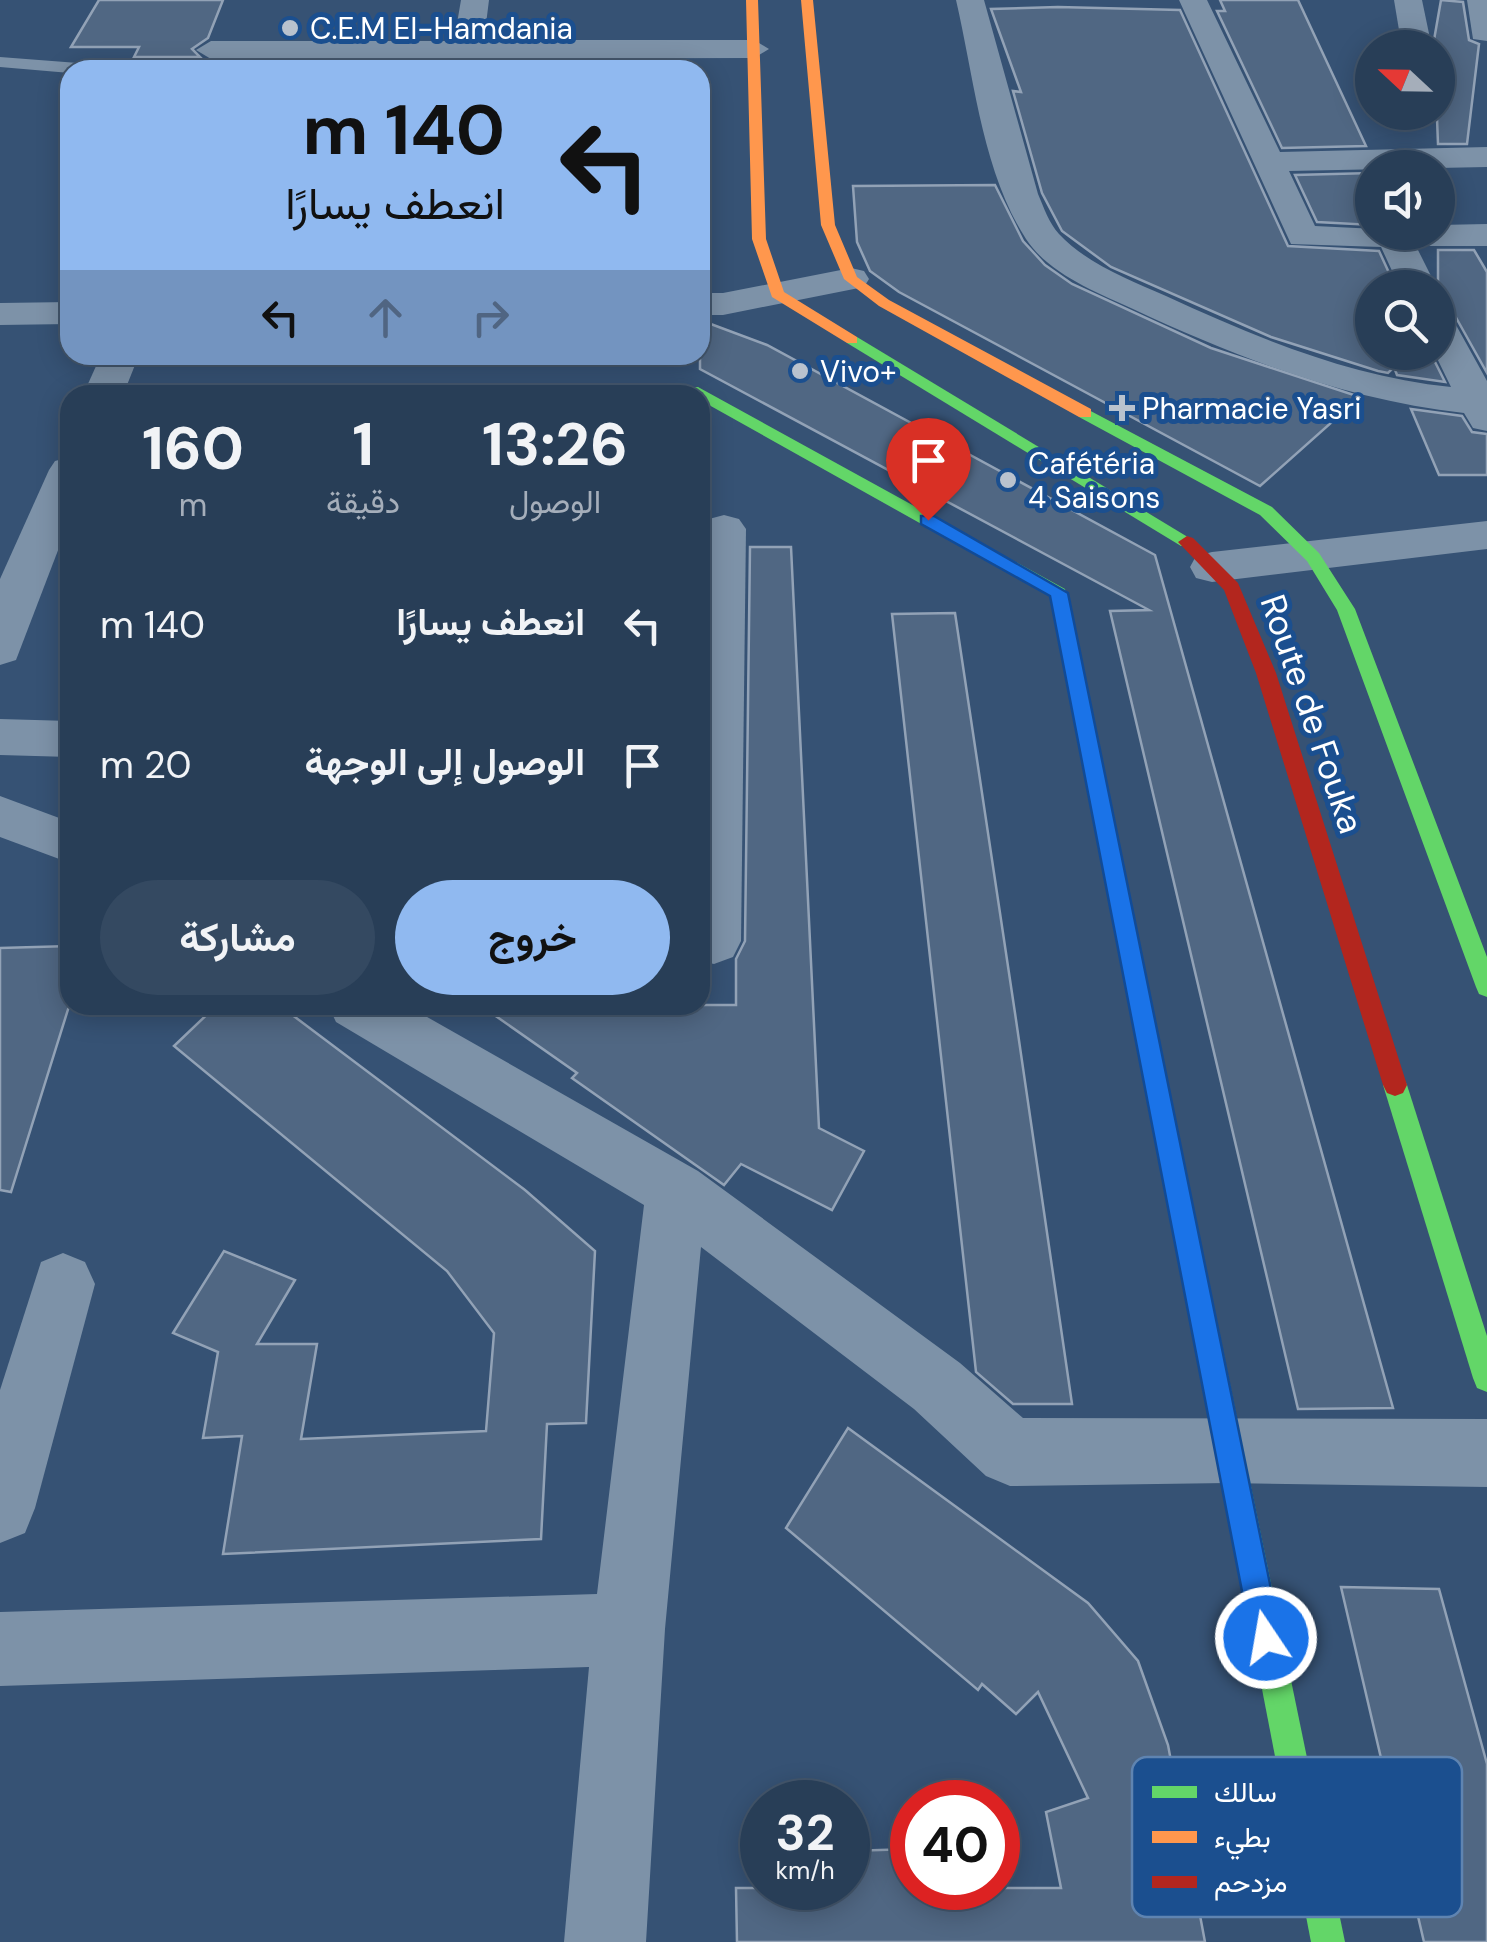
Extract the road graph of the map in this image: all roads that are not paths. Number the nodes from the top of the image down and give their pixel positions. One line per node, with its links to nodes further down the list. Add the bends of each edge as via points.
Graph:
1 (475, 0): 12 (street)
2 (752, 0): 10 (main road)
3 (808, 0): 23 (main road, via 828,225)
4 (970, 0): 30 (street, via 1022,195 1042,236 1067,259 1271,357)
5 (1193, 0): 18 (street)
6 (1408, 0): 8 (street)
7 (1481, 0): 9 (street)
8 (1413, 30)
9 (1483, 33)
10 (754, 49): 14 (street); 24 (main road, via 760,238)
11 (211, 50): 12 (street)
12 (467, 52): 13 (street)
13 (550, 60)
14 (576, 60)
15 (0, 62): 16 (lane)
16 (60, 67)
17 (1445, 130): 19 (street)
18 (1268, 162): 19 (street); 22 (street, via 1302,237)
19 (1475, 167)
20 (1455, 235): 21 (street)
21 (1487, 235)
22 (1355, 236)
23 (851, 279): 24 (street); 34 (main road, Route de Fouka, via 1266,512)
24 (777, 294): 25 (street); 35 (main road, Route de Fouka, via 1192,545)
25 (710, 303)
26 (60, 313): 27 (street)
27 (0, 314)
28 (1455, 358): 30 (street)
29 (710, 399): 49 (main road, via 1059,593)
30 (1482, 411)
31 (60, 493): 36 (street)
32 (724, 529): 43 (street)
33 (1487, 536): 34 (street)
34 (1313, 557): 35 (street); 44 (main road, Route de Fouka, via 1346,608)
35 (1212, 567): 48 (main road, Route de Fouka, via 1232,587 1266,673)
36 (18, 590): 37 (street); 38 (street)
37 (60, 590)
38 (0, 648)
39 (0, 737): 40 (street)
40 (60, 739)
41 (0, 816): 42 (street)
42 (60, 838)
43 (710, 939)
44 (1487, 987)
45 (377, 1015): 46 (street)
46 (676, 1191): 49 (street, via 937,1386 1010,1452); 52 (street)
47 (63, 1284): 51 (street)
48 (1487, 1378)
49 (1228, 1449): 50 (street); 54 (main road)
50 (1487, 1453)
51 (0, 1508)
52 (629, 1629): 53 (street); 56 (street)
53 (0, 1649)
54 (1290, 1757)
55 (1323, 1917): 57 (main road)
56 (605, 1942)
57 (1328, 1942)

